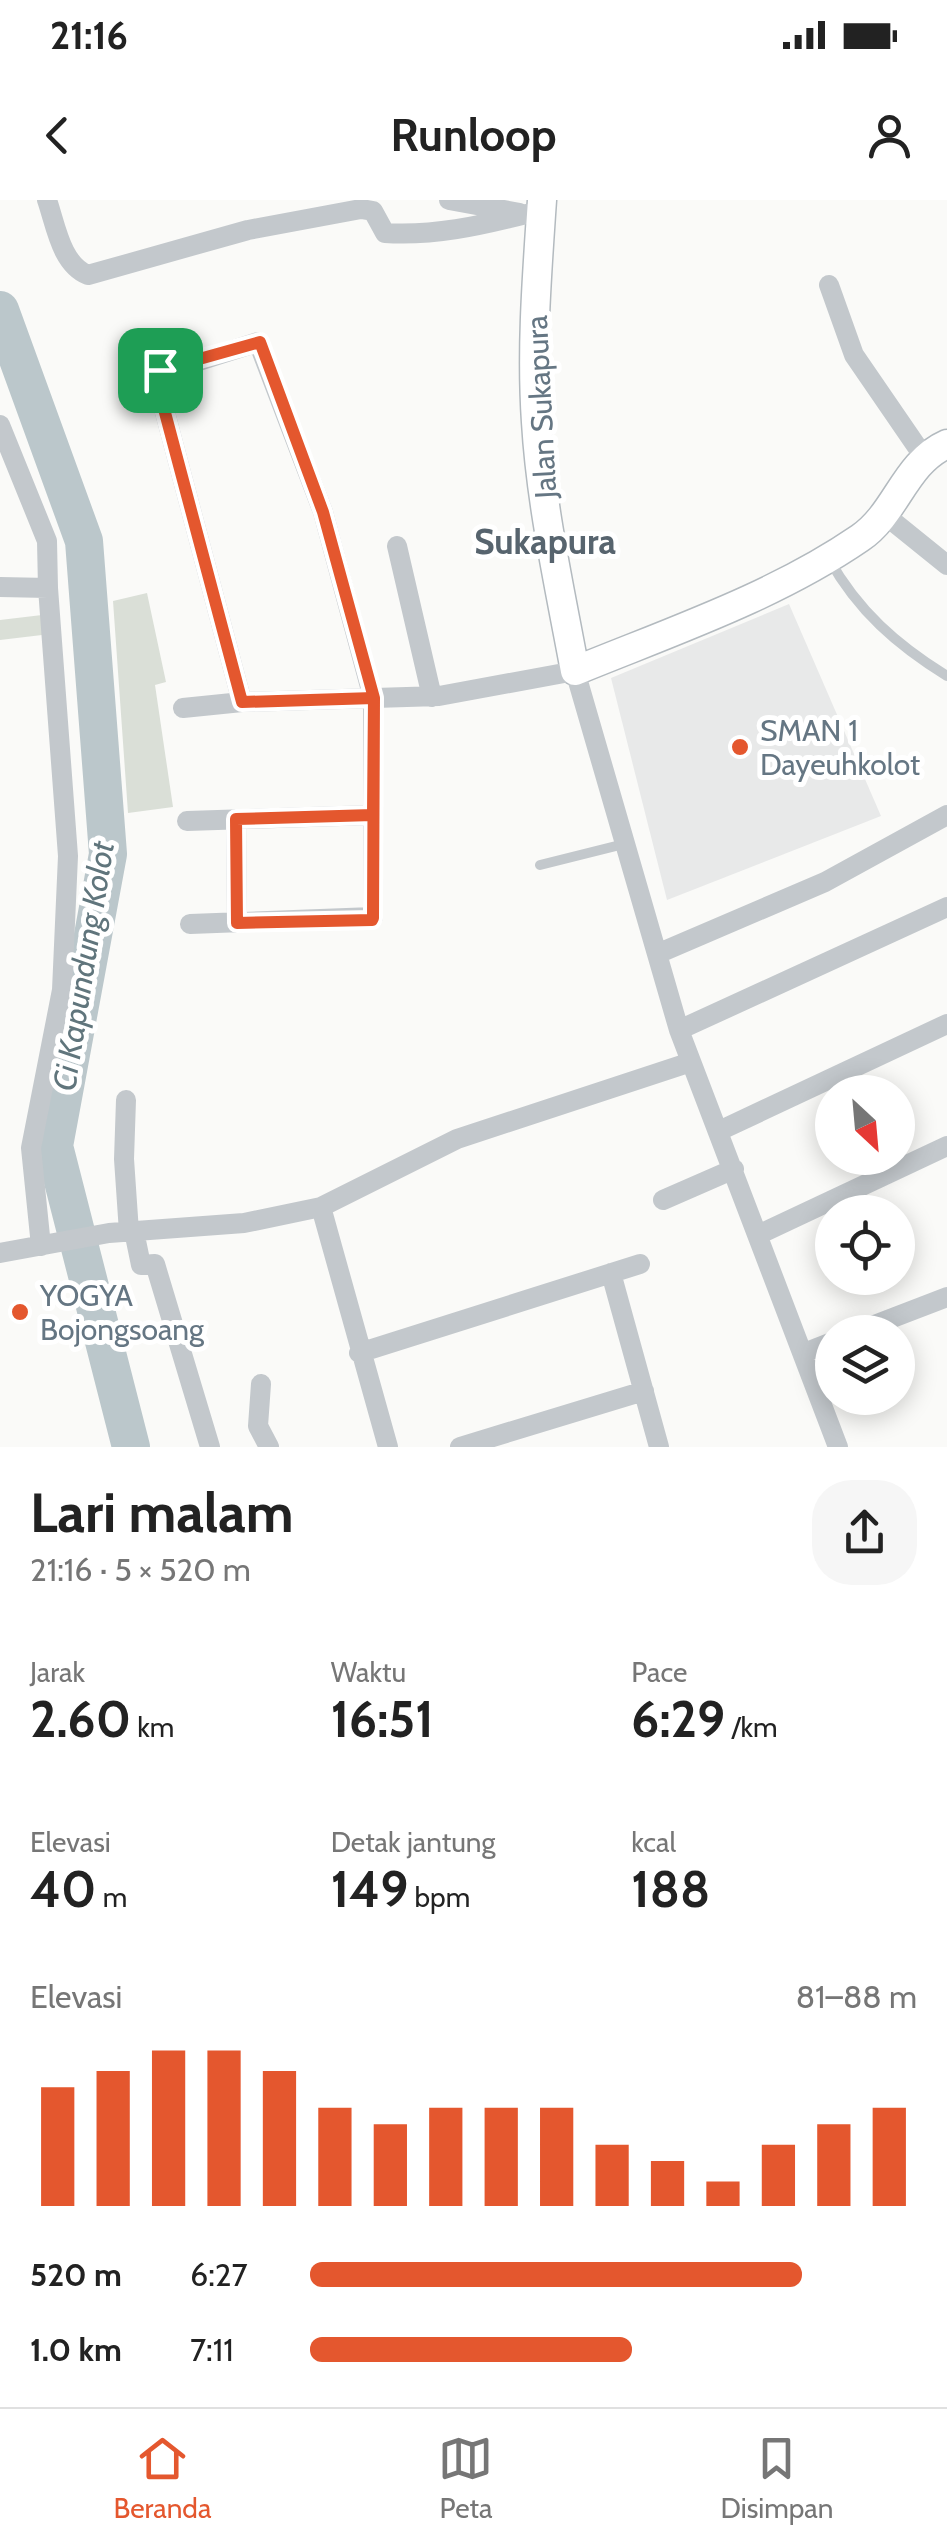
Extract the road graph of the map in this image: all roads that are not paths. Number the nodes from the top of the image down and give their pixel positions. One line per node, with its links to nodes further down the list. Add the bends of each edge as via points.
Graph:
1 (47, 200): 3 (street, via 74,270 88,275 248,230 361,210 373,212 385,234 402,234 462,230)
2 (449, 200): 3 (street)
3 (536, 210): 13 (street, Jalan Sukapura, via 536,421)
4 (829, 285): 6 (street, via 854,355)
5 (0, 426): 12 (street, via 47,541)
6 (935, 451): 7 (street)
7 (884, 514): 9 (street); 10 (street)
8 (397, 546): 15 (street)
9 (844, 548): 13 (street); 14 (lane, via 852,596 896,644)
10 (947, 564)
11 (0, 588): 12 (street)
12 (48, 588): 40 (street, via 68,856 62,990 31,1148)
13 (575, 671): 15 (street); 23 (street)
14 (947, 676)
15 (432, 697): 16 (street)
16 (374, 698): 17 (street); 17 (street, via 323,512 258,342 155,375); 19 (street)
17 (242, 702): 18 (street)
18 (183, 708)
19 (373, 815): 21 (street); 26 (street, via 372,920)
20 (947, 815): 28 (street, via 825,882)
21 (236, 819): 22 (street); 26 (street)
22 (187, 821)
23 (625, 843): 24 (lane); 28 (street)
24 (540, 865)
25 (947, 907): 30 (street)
26 (237, 923): 27 (street)
27 (190, 924)
28 (657, 954): 30 (street)
29 (947, 1024): 33 (street)
30 (679, 1030): 31 (street)
31 (691, 1062): 33 (street); 37 (street, via 457,1139)
32 (126, 1100): 38 (street)
33 (719, 1131): 35 (street)
34 (947, 1146): 39 (street)
35 (734, 1169): 36 (street); 39 (street)
36 (663, 1200)
37 (321, 1206): 38 (street, via 244,1223); 48 (street)
38 (124, 1232): 40 (street); 51 (street, via 141,1265 154,1264)
39 (760, 1234): 47 (street)
40 (50, 1245): 41 (street)
41 (0, 1253)
42 (640, 1264): 43 (street)
43 (612, 1273): 48 (street); 50 (street)
44 (947, 1297): 45 (street)
45 (900, 1315)
46 (815, 1349): 47 (street)
47 (804, 1353): 56 (street)
48 (359, 1354): 53 (street)
49 (261, 1384): 52 (street, via 258,1426)
50 (644, 1392): 54 (street); 55 (street)
51 (210, 1447)
52 (269, 1447)
53 (388, 1447)
54 (460, 1447)
55 (659, 1447)
56 (838, 1447)

